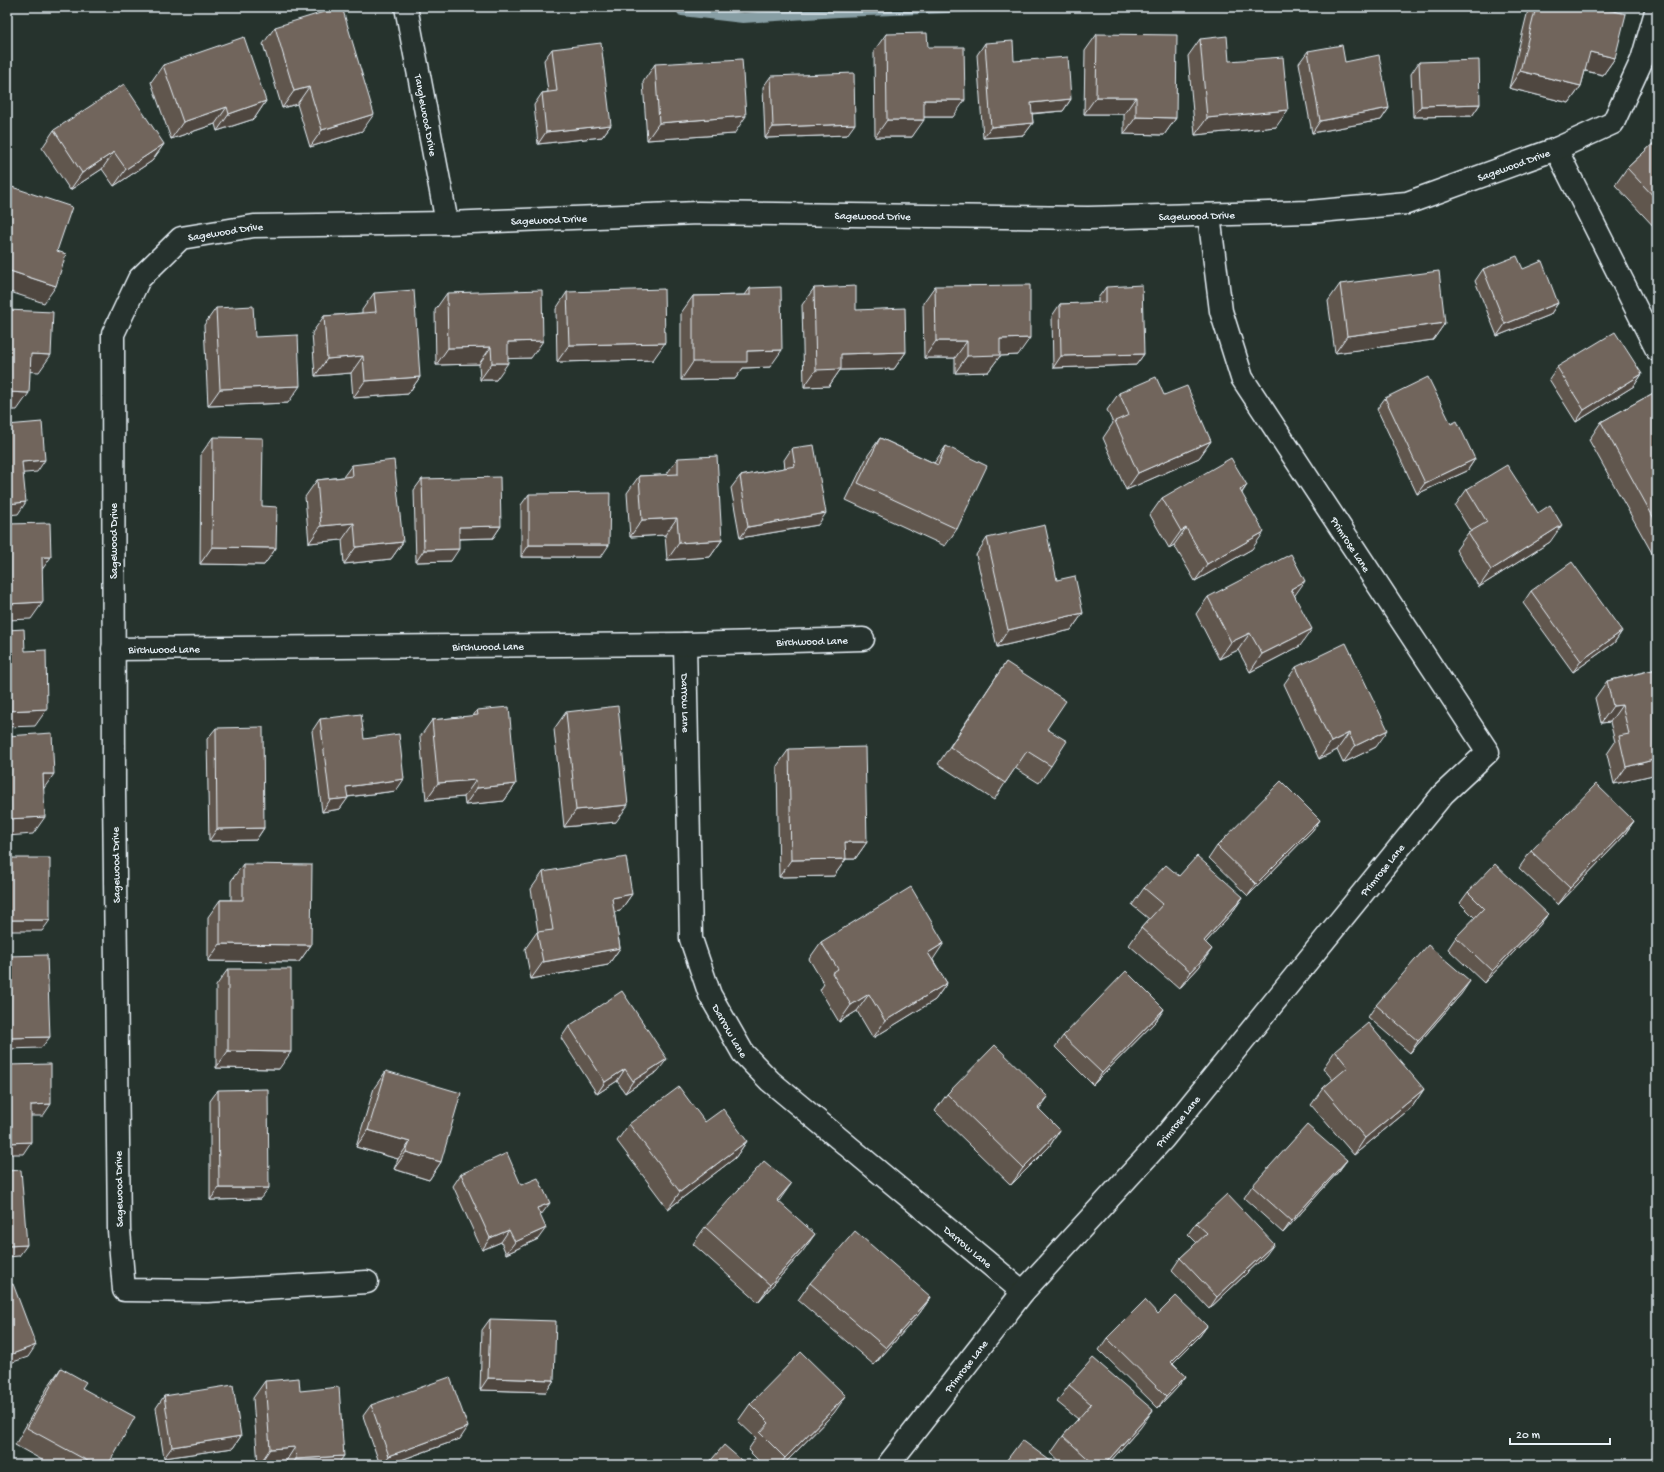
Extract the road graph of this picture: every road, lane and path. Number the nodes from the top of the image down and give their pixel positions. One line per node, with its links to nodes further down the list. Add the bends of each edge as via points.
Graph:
1 (406, 7): 5 (street, Tanglewood Drive)
2 (1657, 8): 3 (street, Sagewood Drive, via 1642,60 1613,123)
3 (1556, 148): 4 (street, Sagewood Drive, via 1406,203 1309,212); 6 (street, Sagewood Drive)
4 (1209, 215): 5 (street, Sagewood Drive, via 1088,218 698,213); 11 (street, Primrose Lane, via 1221,311 1242,378 1488,752 1444,794 1163,1138)
5 (447, 223): 9 (street, Sagewood Drive, via 254,226 182,238 139,279 112,334)
6 (1657, 350)
7 (863, 639): 8 (street, Birchwood Lane)
8 (685, 644): 9 (street, Birchwood Lane); 11 (street, Darrow Lane, via 691,939 710,995 742,1053 770,1081)
9 (113, 649): 10 (street, Sagewood Drive, via 119,1230 124,1290 207,1291)
10 (368, 1282)
11 (1023, 1292): 12 (street, Primrose Lane)
12 (888, 1465)

